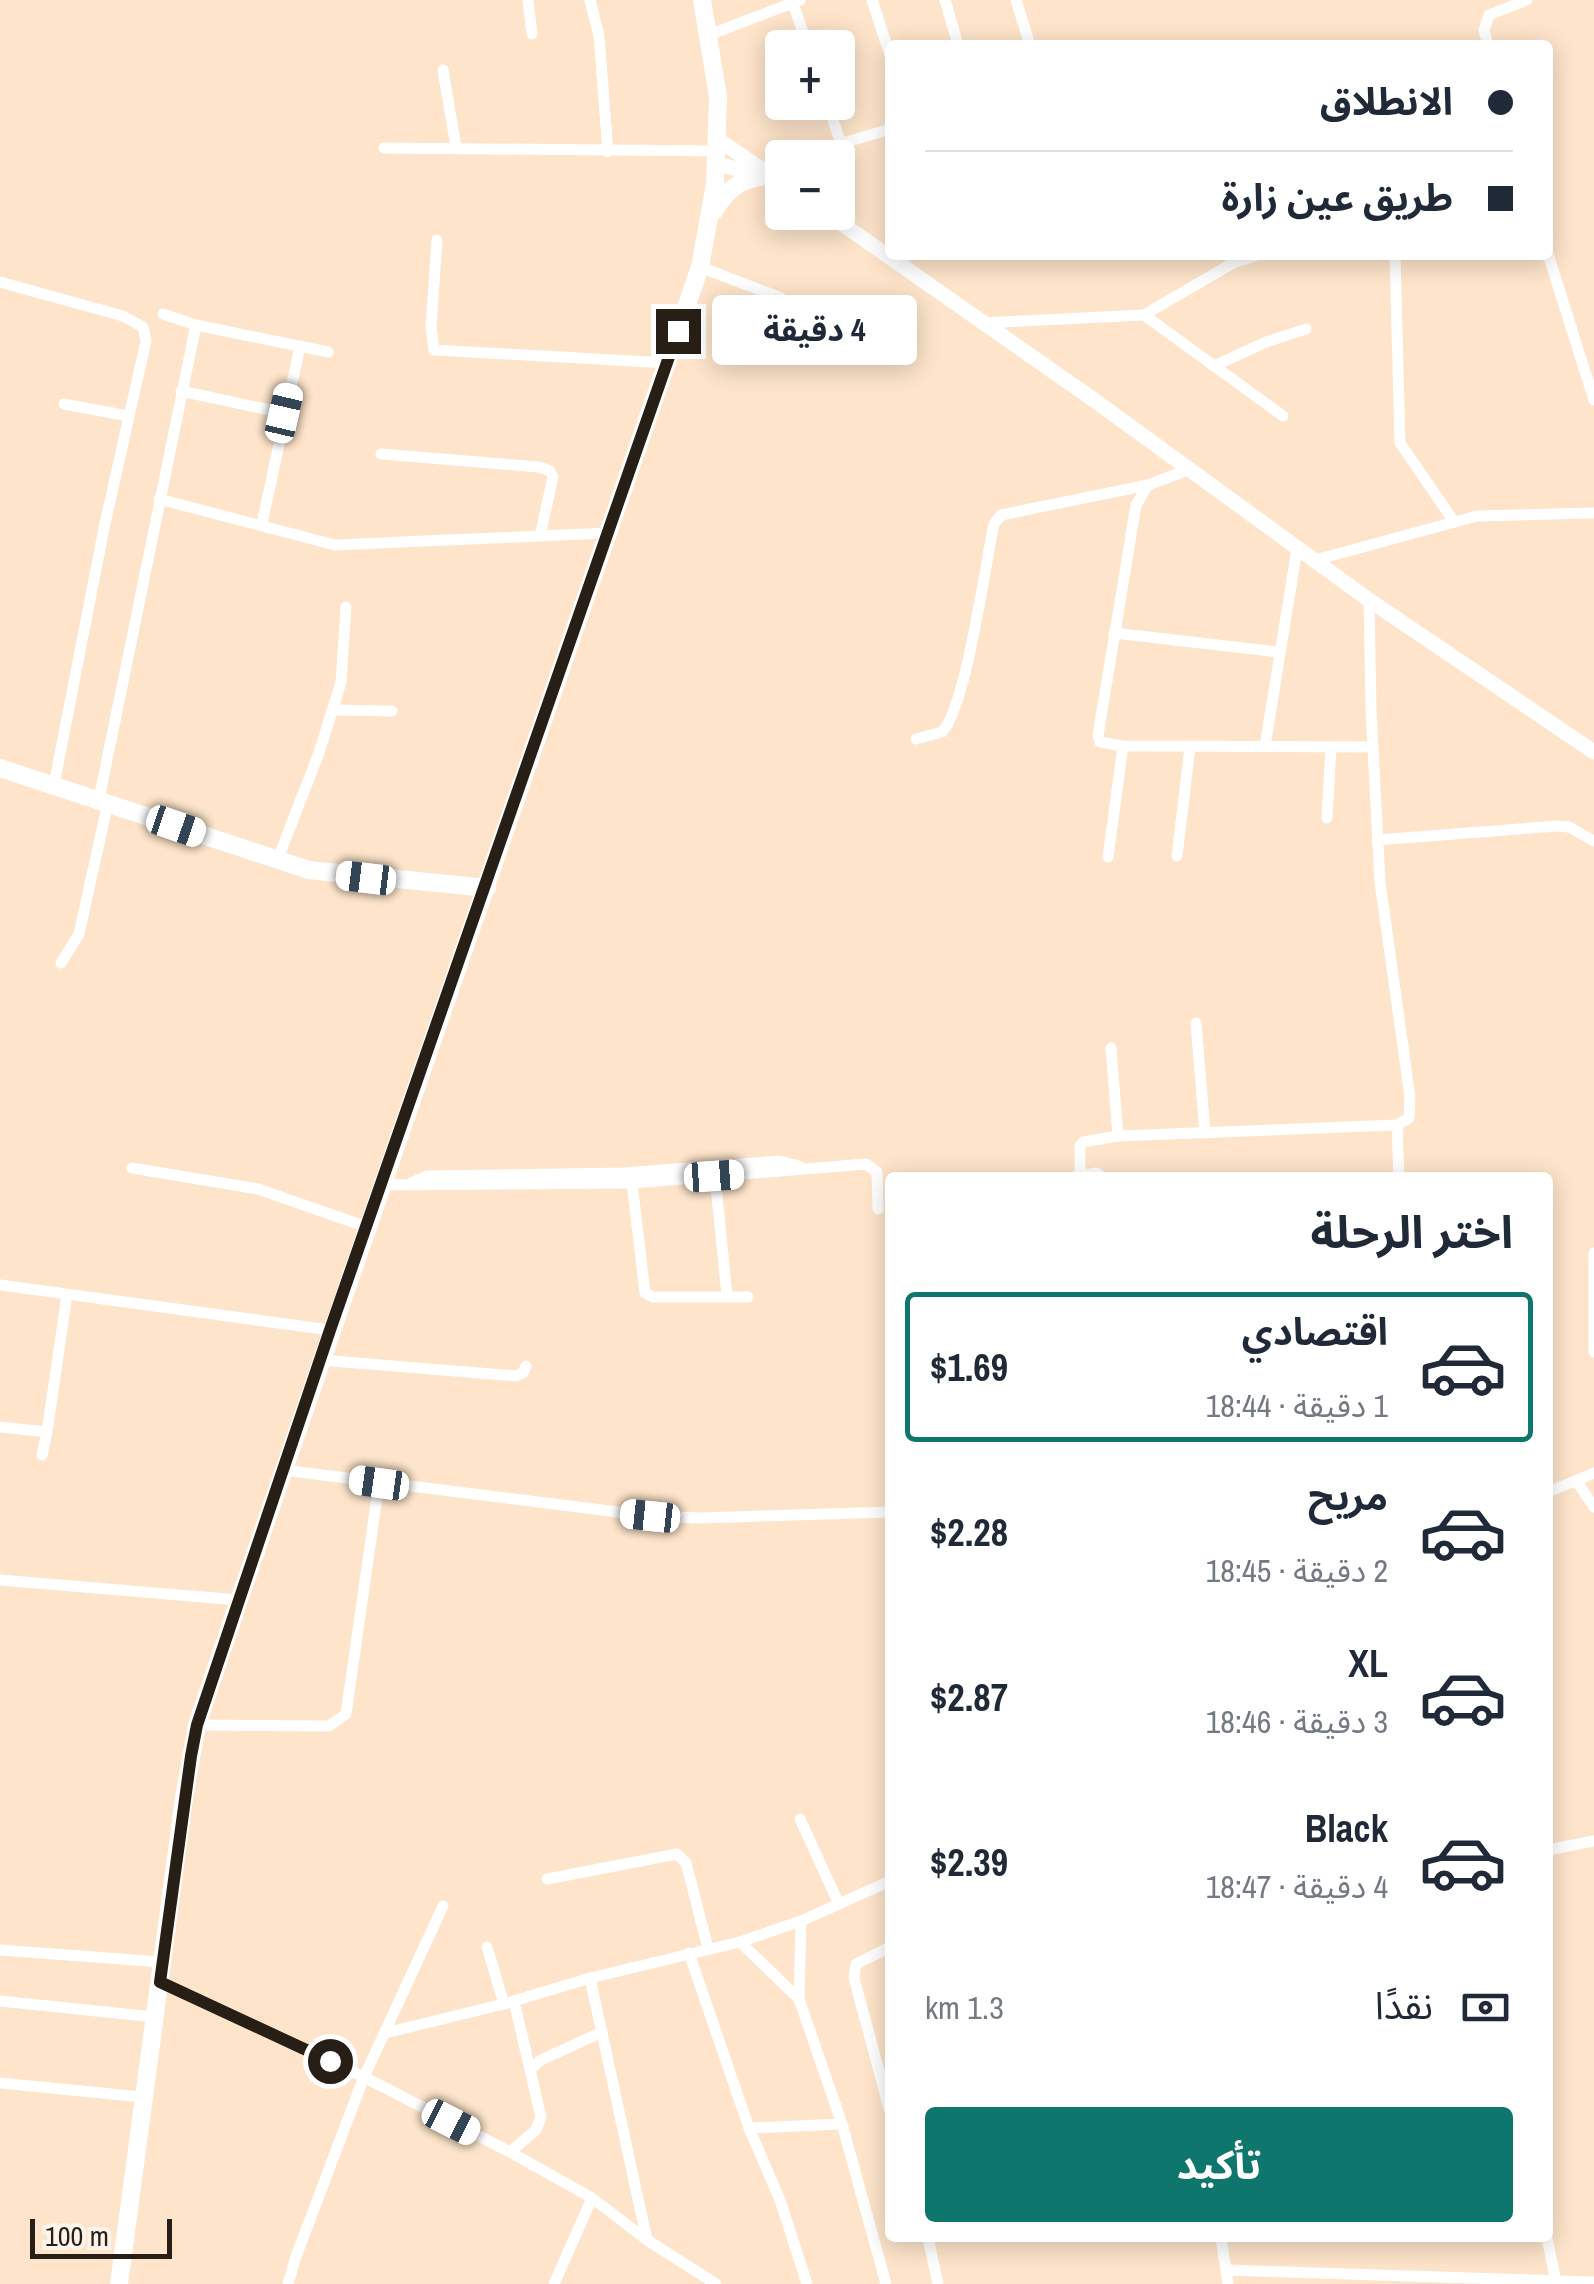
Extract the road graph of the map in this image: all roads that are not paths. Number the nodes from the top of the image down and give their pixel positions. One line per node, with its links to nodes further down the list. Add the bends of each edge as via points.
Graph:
1 (528, 0): 10 (street)
2 (590, 0): 22 (street)
3 (702, 0): 11 (main road)
4 (872, 0): 12 (street)
5 (944, 0): 13 (street)
6 (1016, 0): 14 (street)
7 (1527, 0): 15 (street, via 1489,15)
8 (797, 1): 9 (street); 11 (street)
9 (804, 30)
10 (532, 34)
11 (708, 35): 21 (main road, via 718,98)
12 (885, 40)
13 (956, 40)
14 (1028, 40)
15 (1487, 40)
16 (443, 70): 19 (street)
17 (885, 131): 18 (street)
18 (854, 140)
19 (456, 147): 20 (street); 22 (street)
20 (384, 148)
21 (717, 151): 22 (street); 23 (street); 24 (street); 26 (main road)
22 (608, 152)
23 (765, 173)
24 (765, 173)
25 (765, 177): 26 (main road, via 730,188)
26 (710, 220): 34 (main road)
27 (850, 230): 29 (street)
28 (437, 240): 44 (street, via 434,350)
29 (885, 255)
30 (892, 260): 39 (street)
31 (1229, 260): 38 (street)
32 (1395, 260): 57 (street, via 1400,443)
33 (1550, 260): 47 (street)
34 (700, 267): 36 (street); 44 (main road)
35 (0, 282): 50 (street, via 142,327 146,341)
36 (780, 298)
37 (163, 314): 40 (street)
38 (1144, 315): 39 (street); 45 (street)
39 (982, 323): 53 (street)
40 (196, 324): 42 (street); 46 (street)
41 (1306, 329): 45 (street)
42 (300, 346): 43 (street); 49 (street)
43 (328, 352)
44 (668, 363): 59 (main road)
45 (1214, 366): 51 (street)
46 (181, 391): 49 (street); 55 (street)
47 (1594, 400)
48 (64, 404): 50 (street)
49 (284, 413): 58 (street)
50 (128, 416): 77 (street)
51 (1283, 416)
52 (381, 454): 60 (street, via 550,470)
53 (1190, 469): 54 (street); 61 (street)
54 (1148, 484): 65 (street, via 1136,505); 69 (street, via 1001,515 949,724)
55 (160, 499): 58 (street); 78 (street)
56 (1594, 513): 57 (street)
57 (1453, 520): 62 (street)
58 (262, 524): 60 (street, via 334,545)
59 (609, 533): 60 (street); 85 (main road)
60 (540, 536)
61 (1297, 549): 62 (street); 66 (street)
62 (1316, 560): 63 (street)
63 (1369, 600): 74 (street); 75 (street)
64 (346, 607): 67 (street, via 344,667)
65 (1114, 633): 66 (street); 70 (street, via 1098,735 1106,745)
66 (1278, 652): 71 (street)
67 (332, 710): 68 (street); 84 (street)
68 (392, 710)
69 (916, 739)
70 (1122, 746): 72 (street); 83 (street)
71 (1265, 746): 72 (street); 73 (street)
72 (1190, 747): 82 (street)
73 (1330, 747): 74 (street); 79 (street)
74 (1373, 747): 80 (street)
75 (1594, 752)
76 (0, 768): 77 (main road)
77 (54, 784): 78 (main road)
78 (104, 800): 84 (main road); 86 (street, via 79,934)
79 (1327, 818)
80 (1377, 840): 81 (street, via 1557,826); 89 (street, via 1411,1111)
81 (1594, 840)
82 (1177, 856)
83 (1108, 858)
84 (277, 860): 85 (main road, via 332,874)
85 (487, 888): 98 (main road)
86 (61, 963)
87 (1196, 1024): 90 (street)
88 (1111, 1048): 91 (street)
89 (1397, 1125): 90 (street); 95 (street)
90 (1205, 1133): 91 (street)
91 (1118, 1136): 94 (street, via 1083,1142)
92 (132, 1168): 101 (street, via 258,1189)
93 (805, 1169): 96 (street); 99 (street, via 779,1161 624,1173 428,1176); 100 (street, via 872,1166)
94 (1075, 1172)
95 (1399, 1172)
96 (714, 1176): 97 (street); 105 (street)
97 (632, 1183): 99 (street); 105 (street, via 646,1293)
98 (382, 1186): 99 (street); 101 (main road)
99 (408, 1186)
100 (878, 1209)
101 (366, 1227): 107 (main road)
102 (1594, 1253): 108 (street)
103 (0, 1285): 104 (street)
104 (67, 1295): 107 (street); 112 (street)
105 (727, 1295): 106 (street)
106 (748, 1296)
107 (330, 1330): 109 (main road)
108 (1594, 1352)
109 (320, 1360): 110 (street, via 516,1376); 114 (main road)
110 (526, 1366)
111 (0, 1427): 112 (street)
112 (47, 1432): 113 (street)
113 (42, 1455)
114 (284, 1470): 117 (street); 122 (main road)
115 (1594, 1473): 116 (street)
116 (1577, 1482): 118 (street); 119 (street)
117 (379, 1483): 120 (street, via 650,1516); 123 (street, via 346,1714 329,1726)
118 (1553, 1490)
119 (1594, 1507)
120 (885, 1512)
121 (0, 1580): 122 (street)
122 (239, 1600): 123 (main road)
123 (197, 1725): 138 (main road)
124 (800, 1818): 129 (street)
125 (1594, 1841): 126 (street)
126 (1553, 1849)
127 (547, 1879): 134 (street, via 677,1854 686,1862)
128 (885, 1883): 129 (street)
129 (838, 1902): 131 (street)
130 (443, 1906): 146 (street)
131 (801, 1921): 132 (street); 141 (street)
132 (740, 1942): 134 (street); 141 (street)
133 (487, 1947): 143 (street)
134 (708, 1948): 137 (street)
135 (0, 1950): 138 (street)
136 (885, 1950): 150 (street, via 856,1964 854,1978)
137 (688, 1953): 139 (street); 153 (street)
138 (162, 1962): 140 (main road)
139 (590, 1978): 143 (street); 145 (street)
140 (160, 1982): 144 (main road); 148 (street)
141 (799, 1999): 152 (street)
142 (0, 2001): 144 (street)
143 (509, 2003): 146 (street); 147 (street)
144 (154, 2017): 151 (main road)
145 (602, 2032): 147 (street); 156 (street)
146 (385, 2033): 148 (street)
147 (531, 2069): 154 (street, via 540,2117 536,2130)
148 (364, 2077): 154 (street); 164 (street)
149 (0, 2083): 151 (street)
150 (885, 2093)
151 (142, 2097): 163 (main road)
152 (842, 2124): 153 (street); 168 (street)
153 (749, 2128): 167 (street)
154 (510, 2152): 155 (street)
155 (592, 2198): 156 (street); 165 (street)
156 (647, 2240): 166 (street)
157 (929, 2242): 169 (street)
158 (1222, 2242): 160 (street)
159 (1548, 2242): 161 (street)
160 (1226, 2270): 161 (street); 170 (street)
161 (1556, 2282): 162 (street)
162 (1594, 2282)
163 (119, 2284)
164 (288, 2284)
165 (554, 2284)
166 (716, 2284)
167 (807, 2284)
168 (886, 2284)
169 (938, 2284)
170 (1228, 2284)

